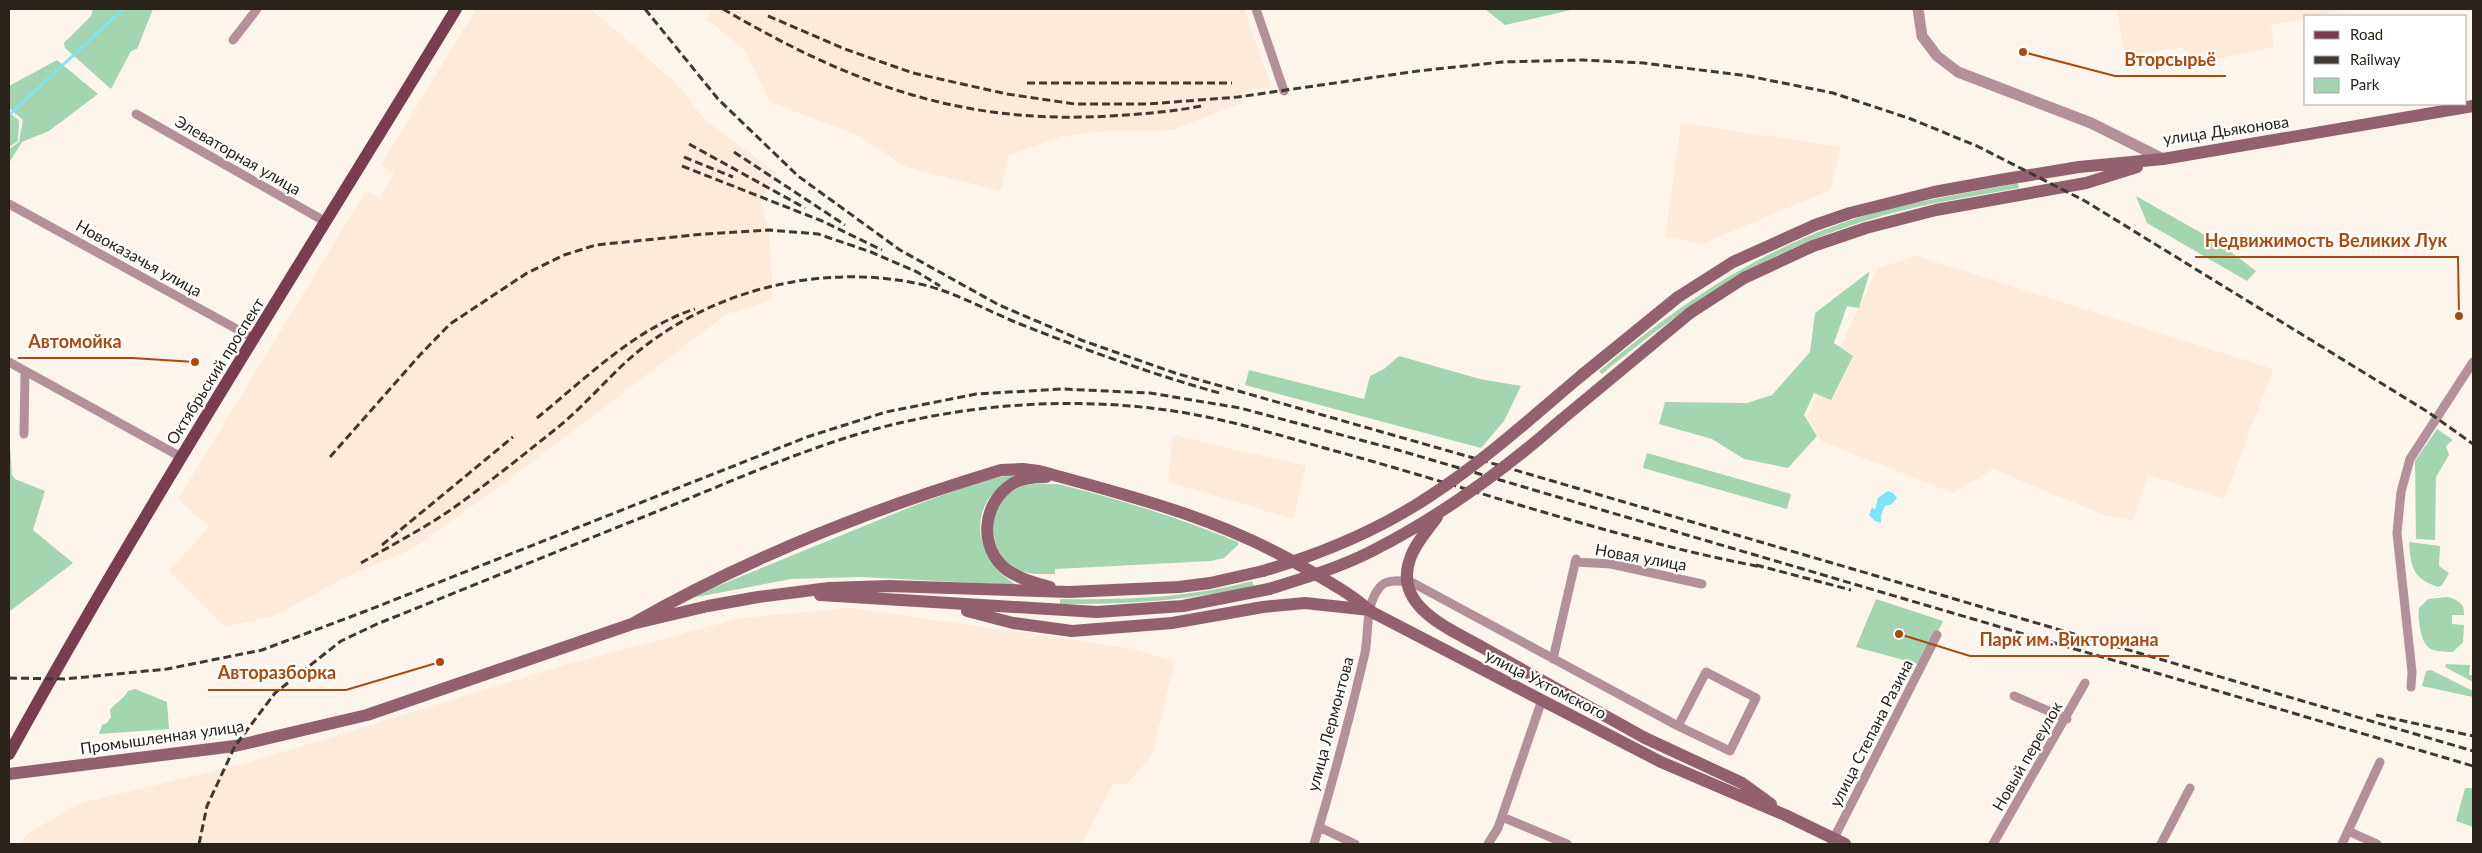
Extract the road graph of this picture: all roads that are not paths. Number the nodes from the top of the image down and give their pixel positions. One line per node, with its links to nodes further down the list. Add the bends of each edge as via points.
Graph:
1 (257, 9): 5 (street)
2 (456, 9): 11 (main road, Октябрьский проспект)
3 (1256, 9): 6 (street)
4 (1918, 9): 9 (street, улица Дьяконова, via 1922,36 1938,56 1958,72 2091,123)
5 (233, 40)
6 (1284, 91)
7 (2473, 106): 9 (main road, улица Дьяконова)
8 (136, 114): 11 (street, Элеваторная улица)
9 (2163, 159): 19 (main road, bridge, via 2086,183 1936,210 1866,228 1813,246 1744,278 1682,319 1595,389 1514,462); 21 (main road, bridge, via 2079,167 1934,192 1874,206 1815,225 1733,262 1706,278 1678,297 1496,448 1429,497 1358,535 1263,571 1210,583)
10 (9, 204): 12 (street, Новоказачья улица)
11 (326, 222): 12 (main road, Октябрьский проспект)
12 (255, 339): 17 (main road, Октябрьский проспект)
13 (9, 362): 15 (street)
14 (2473, 362): 29 (street, via 2410,459 2401,492 2397,533)
15 (25, 371): 16 (street); 17 (street)
16 (24, 434)
17 (182, 457): 34 (main road, Октябрьский проспект)
18 (1063, 477): 21 (main road, via 1025,479 1012,484 994,503 986,526 994,554 1006,569 1023,579); 24 (main road, улица Ухтомского, via 1151,501 1242,534 1352,595); 25 (main road, улица Ухтомского, via 1023,468 969,479 777,551)
19 (1440, 512): 23 (main road, bridge, via 1371,552 1323,572 1269,589 1183,606 1097,612); 38 (main road, bridge, via 1410,558 1407,571 1410,593 1421,610 1645,738 1742,783)
20 (1702, 584): 27 (street, Новая улица, via 1611,564 1575,560)
21 (1069, 592): 22 (main road, via 889,586 829,588)
22 (798, 594): 23 (main road); 25 (main road, via 708,606)
23 (940, 604): 24 (main road, via 1013,623 1072,631 1172,624 1263,607 1305,603)
24 (1370, 610): 27 (street, улица Лермонтова, via 1384,583 1412,583); 31 (main road, улица Ухтомского); 40 (street, улица Лермонтова, via 1365,651)
25 (632, 624): 36 (main road, Промышленная улица, via 367,715 235,746)
26 (1937, 635): 42 (street, улица Степана Разина)
27 (1553, 659): 33 (street)
28 (2085, 683): 32 (street, Новый переулок)
29 (2411, 687)
30 (2014, 696): 32 (street)
31 (1542, 700): 38 (main road, улица Ухтомского, via 1661,762); 39 (street)
32 (2067, 718): 47 (street, Новый переулок)
33 (1678, 726): 33 (street, via 1706,672 1756,698 1730,751)
34 (9, 754)
35 (2380, 762): 41 (street)
36 (9, 774)
37 (2190, 788): 48 (street)
38 (1784, 815): 42 (main road, улица Ухтомского)
39 (1502, 817): 45 (street); 46 (street)
40 (1319, 827): 43 (street, улица Лермонтова); 44 (street)
41 (2348, 831): 49 (street); 50 (street)
42 (1837, 842)
43 (1314, 844)
44 (1355, 844)
45 (1488, 844)
46 (1567, 844)
47 (1993, 844)
48 (2161, 844)
49 (2342, 844)
50 (2377, 844)

